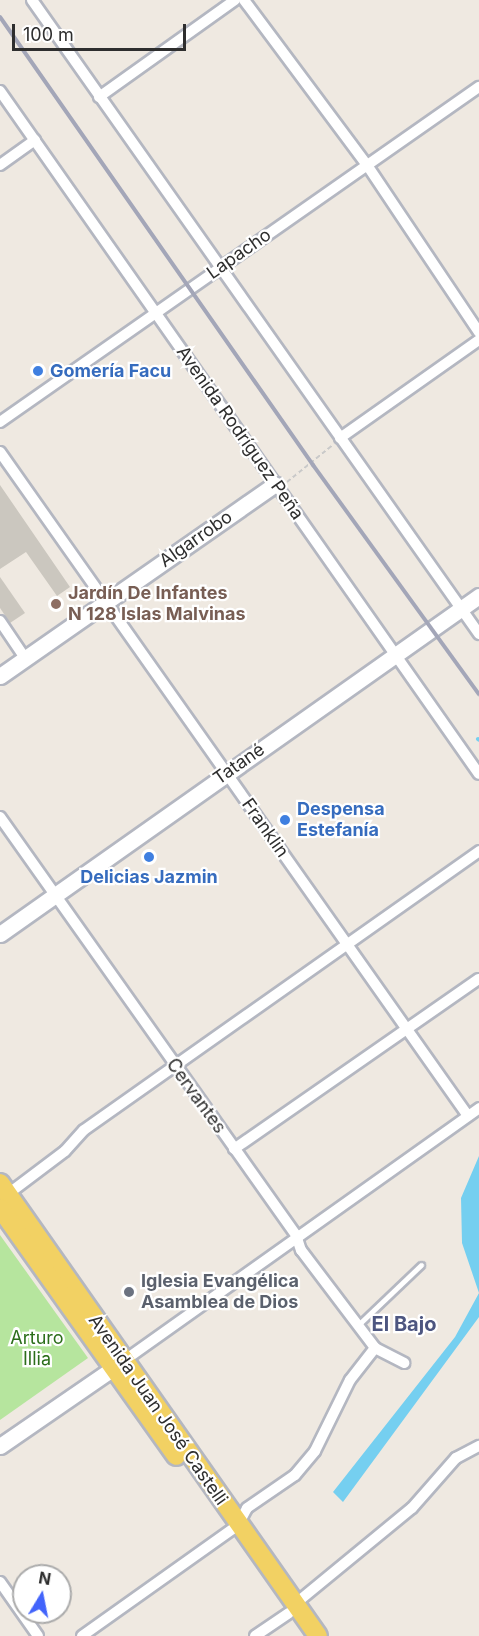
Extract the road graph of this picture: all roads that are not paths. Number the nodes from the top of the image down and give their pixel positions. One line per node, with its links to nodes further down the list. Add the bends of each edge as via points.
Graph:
1 (235, 0): 6 (street)
2 (244, 0): 9 (street)
3 (37, 2): 6 (street)
4 (479, 87): 9 (street, Lapacho)
5 (0, 91): 7 (street, Avenida Rodríguez Peña)
6 (99, 97): 10 (street)
7 (35, 140): 8 (street); 11 (street, Avenida Rodríguez Peña)
8 (0, 165)
9 (367, 165): 10 (street, Lapacho); 12 (street)
10 (218, 269): 11 (street, Lapacho); 15 (street)
11 (156, 312): 14 (street, Lapacho); 17 (street, Avenida Rodríguez Peña)
12 (479, 332)
13 (479, 340): 15 (street)
14 (0, 422)
15 (340, 438): 20 (street)
16 (0, 452): 19 (street, Franklin)
17 (275, 484): 19 (street, Algarrobo); 23 (street, Avenida Rodríguez Peña)
18 (479, 596): 20 (street, Tatané)
19 (106, 602): 24 (street, Algarrobo); 26 (street, Franklin)
20 (461, 608): 22 (street); 23 (street, Tatané)
21 (0, 621): 24 (street)
22 (479, 634)
23 (394, 656): 26 (street, Tatané); 27 (street, Avenida Rodríguez Peña)
24 (25, 658): 25 (street, Algarrobo)
25 (0, 676)
26 (226, 773): 30 (street, Tatané); 32 (street, Franklin)
27 (479, 774)
28 (0, 817): 30 (street, Cervantes)
29 (479, 851): 32 (street)
30 (55, 895): 31 (street, Tatané); 35 (street, Cervantes)
31 (0, 934)
32 (347, 944): 34 (street, Franklin); 35 (street)
33 (479, 979): 34 (street)
34 (405, 1030): 37 (street, Franklin); 38 (street)
35 (174, 1066): 38 (street, Cervantes); 39 (street, via 84,1130 65,1151)
36 (479, 1108): 37 (street)
37 (468, 1116): 40 (street)
38 (234, 1149): 40 (street, Cervantes)
39 (3, 1195): 45 (main road, Avenida Juan José Castelli)
40 (296, 1235): 42 (street, Cervantes, via 301,1250); 45 (street)
41 (421, 1265): 42 (lane)
42 (358, 1325): 43 (street, Cervantes)
43 (375, 1348): 44 (street, Cervantes); 48 (street, via 351,1380 315,1451 295,1474 247,1509)
44 (404, 1363)
45 (118, 1364): 46 (street); 48 (main road, Avenida Juan José Castelli)
46 (0, 1446)
47 (479, 1446): 50 (street, via 456,1458 412,1508)
48 (234, 1527): 50 (main road, Avenida Juan José Castelli); 52 (street)
49 (0, 1582): 51 (street)
50 (292, 1608): 53 (street); 54 (main road, Avenida Juan José Castelli); 55 (main road, Avenida Juan José Castelli)
51 (38, 1636)
52 (82, 1636)
53 (255, 1636)
54 (305, 1636)
55 (318, 1636)

